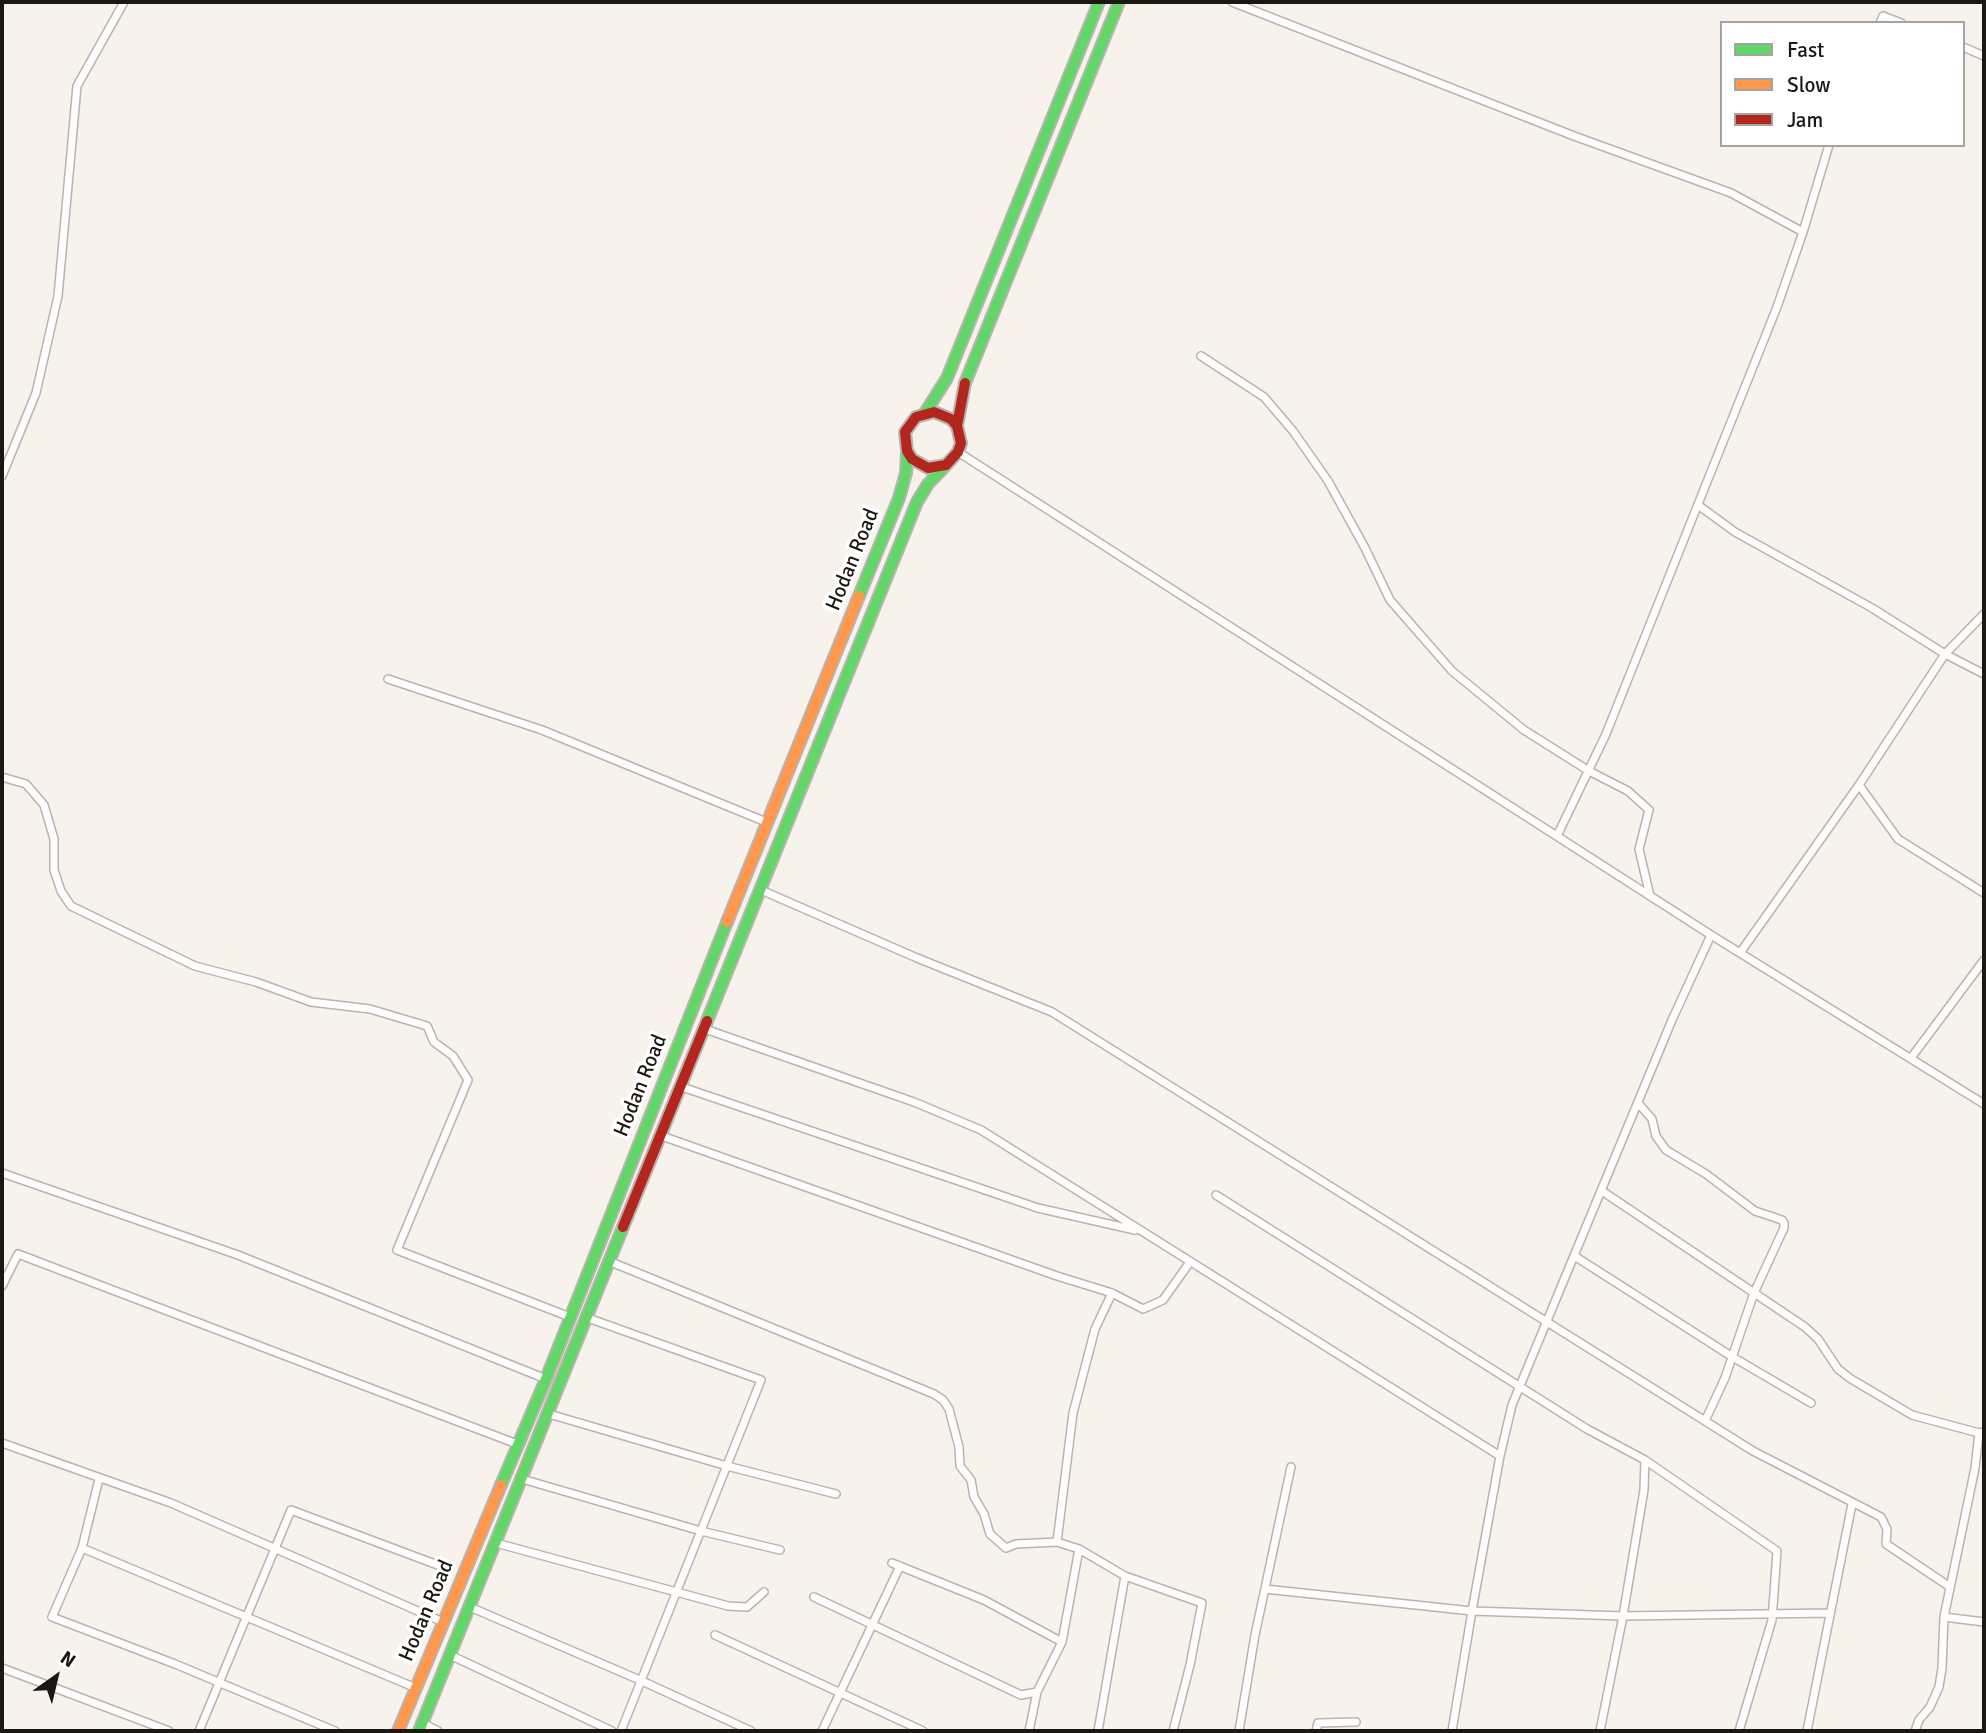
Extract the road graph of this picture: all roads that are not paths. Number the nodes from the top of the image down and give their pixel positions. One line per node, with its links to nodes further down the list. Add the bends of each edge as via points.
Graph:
1 (124, 2): 17 (street, via 77,86 58,296 36,393)
2 (1099, 2): 12 (main road, Hodan Road, via 947,378)
3 (1119, 2): 13 (main road, via 964,387)
4 (1232, 2): 10 (street, via 1731,193)
5 (1881, 21): 6 (street, via 1883,16)
6 (1896, 21)
7 (1965, 48): 8 (street)
8 (1984, 56)
9 (1828, 147): 10 (street)
10 (1803, 232): 18 (street)
11 (1200, 356): 23 (street, via 1264,397 1293,432 1328,481 1390,600 1452,670 1524,730)
12 (925, 413): 13 (main road, via 943,414); 14 (main road, Hodan Road, via 905,432)
13 (957, 426): 15 (main road)
14 (907, 451): 16 (main road, via 919,465); 26 (main road, Hodan Road, via 899,498)
15 (958, 452): 16 (main road, Hodan Road); 27 (street)
16 (946, 465): 28 (main road, Hodan Road, via 917,502)
17 (2, 475)
18 (1698, 505): 20 (street, via 1735,532); 23 (street)
19 (1984, 614): 20 (street)
20 (1945, 654): 21 (street); 25 (street)
21 (1984, 674)
22 (388, 678): 26 (street, via 542,730)
23 (1589, 771): 27 (street); 30 (street, via 1628,791 1649,810 1639,849)
24 (2, 777): 50 (street, via 26,784 44,805 54,839 54,870 72,906 195,966 311,1002 370,1009 427,1026 434,1042 453,1056 468,1080 397,1250)
25 (1859, 785): 29 (street, via 1898,839); 32 (street)
26 (766, 822): 50 (main road, Hodan Road)
27 (1557, 836): 30 (street)
28 (761, 890): 34 (main road, Hodan Road); 52 (street, via 1052,1012)
29 (1984, 893)
30 (1650, 896): 31 (street)
31 (1711, 935): 32 (street); 37 (street)
32 (1740, 953): 35 (street)
33 (1984, 960): 35 (street)
34 (705, 1029): 36 (main road, Hodan Road); 43 (street, via 915,1101 981,1130)
35 (1911, 1058): 38 (street)
36 (682, 1087): 39 (main road, Hodan Road); 43 (street, via 1038,1208)
37 (1638, 1103): 41 (street); 49 (street, via 1652,1119 1666,1150 1755,1211 1782,1220 1784,1228)
38 (1984, 1104)
39 (662, 1136): 45 (main road, Hodan Road); 48 (street)
40 (2, 1173): 54 (street, via 238,1255)
41 (1602, 1191): 44 (street); 49 (street)
42 (1216, 1195): 55 (street)
43 (1139, 1231): 46 (street)
44 (1576, 1257): 52 (street); 53 (street)
45 (611, 1262): 51 (main road, Hodan Road); 71 (street, via 934,1394 949,1409 960,1466 971,1480 990,1534 1006,1548)
46 (1190, 1262): 48 (street, via 1163,1300 1143,1309); 62 (street)
47 (2, 1286): 61 (street, via 18,1254)
48 (1112, 1293): 71 (street, via 1095,1329 1073,1413)
49 (1754, 1293): 53 (street); 59 (street, via 1812,1332 1838,1369 1851,1379 1912,1415)
50 (570, 1317): 54 (main road, Hodan Road)
51 (588, 1318): 57 (main road, Hodan Road); 64 (street, via 761,1380)
52 (1547, 1322): 55 (street); 58 (street)
53 (1731, 1356): 56 (street); 58 (street)
54 (545, 1379): 61 (main road, Hodan Road)
55 (1520, 1386): 62 (street); 63 (street)
56 (1811, 1403)
57 (549, 1414): 64 (street); 67 (main road, Hodan Road)
58 (1704, 1421): 69 (street)
59 (1982, 1433): 79 (street)
60 (2, 1443): 66 (street)
61 (517, 1444): 91 (main road, Hodan Road)
62 (1500, 1456): 85 (street)
63 (1645, 1460): 87 (street, via 1777,1550); 88 (street)
64 (727, 1466): 68 (street); 70 (street)
65 (1291, 1467): 80 (street)
66 (99, 1479): 73 (street); 74 (street, via 171,1503)
67 (522, 1479): 70 (street); 72 (main road, Hodan Road)
68 (836, 1494)
69 (1852, 1503): 79 (street, via 1881,1517 1887,1529 1886,1544); 86 (street)
70 (701, 1531): 76 (street); 82 (street)
71 (1057, 1542): 75 (street)
72 (496, 1543): 82 (street); 84 (main road, Hodan Road)
73 (82, 1548): 89 (street); 99 (street, via 51,1617)
74 (275, 1549): 77 (street, via 291,1510); 89 (street); 91 (street)
75 (1079, 1549): 78 (street); 95 (street)
76 (780, 1550)
77 (443, 1567)
78 (1125, 1576): 116 (street); 117 (street, via 1202,1602)
79 (1950, 1587): 90 (street)
80 (1265, 1589): 85 (street); 118 (street)
81 (764, 1592): 82 (street, via 747,1607)
82 (677, 1593): 98 (street)
83 (814, 1597): 93 (street)
84 (470, 1607): 96 (main road, Hodan Road); 98 (street)
85 (1472, 1611): 88 (street); 120 (street)
86 (1830, 1613): 87 (street); 123 (street)
87 (1772, 1614): 88 (street); 122 (street)
88 (1623, 1616): 121 (street)
89 (248, 1617): 99 (street); 100 (street)
90 (1944, 1617): 92 (street); 124 (street, via 1939,1687)
91 (443, 1622): 100 (main road, Hodan Road)
92 (1984, 1622)
93 (874, 1624): 95 (street, via 896,1564 984,1600); 101 (street, via 1021,1695); 102 (street)
94 (715, 1635): 102 (street)
95 (1062, 1642): 101 (street)
96 (450, 1655): 104 (main road, Hodan Road); 110 (street)
97 (2, 1668): 105 (street)
98 (642, 1681): 111 (street); 112 (street)
99 (220, 1683): 106 (street); 107 (street)
100 (416, 1688): 108 (main road, Hodan Road)
101 (1037, 1692): 115 (street)
102 (839, 1693): 113 (street); 114 (street)
103 (1356, 1722): 119 (street, via 1318,1723)
104 (421, 1727): 109 (street)
105 (169, 1731)
106 (199, 1731)
107 (335, 1731)
108 (398, 1731)
109 (438, 1731)
110 (612, 1731)
111 (621, 1731)
112 (751, 1731)
113 (822, 1731)
114 (923, 1731)
115 (1029, 1731)
116 (1098, 1731)
117 (1173, 1731)
118 (1239, 1731)
119 (1316, 1731)
120 (1452, 1731)
121 (1600, 1731)
122 (1739, 1731)
123 (1807, 1731)
124 (1915, 1731)

